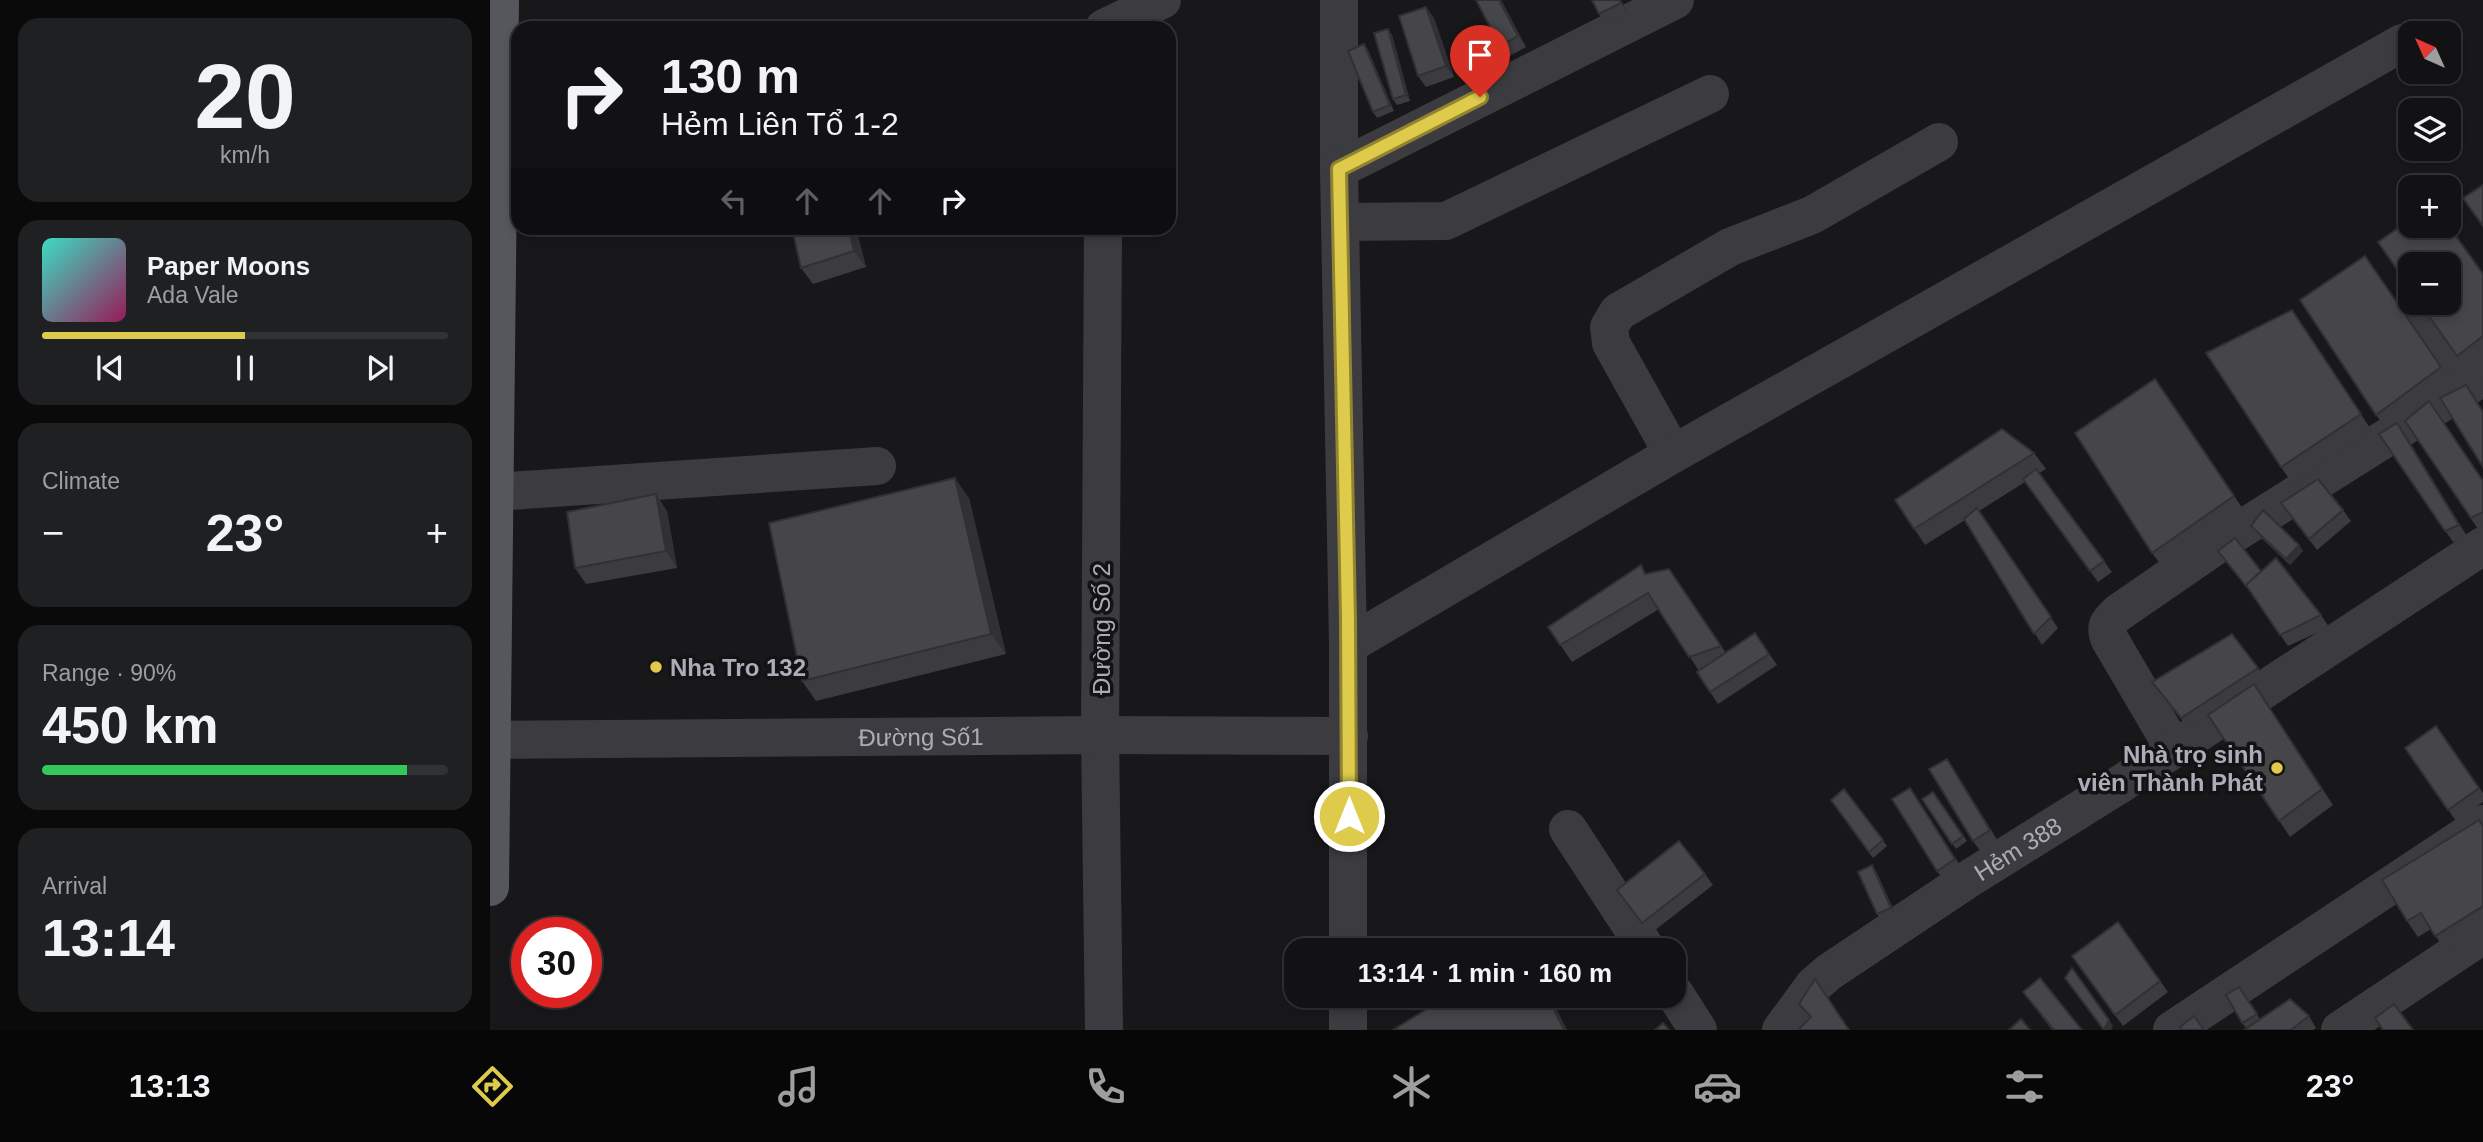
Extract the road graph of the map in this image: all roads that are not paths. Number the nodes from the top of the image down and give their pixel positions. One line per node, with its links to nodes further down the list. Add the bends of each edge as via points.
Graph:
1 (500, 0): 9 (main road)
2 (1162, 0): 5 (street)
3 (1339, 0): 10 (street)
4 (1675, 0): 10 (street)
5 (1118, 21)
6 (2398, 45): 15 (street)
7 (1710, 94): 11 (street, via 1446,222)
8 (1939, 142): 15 (street, via 1812,215 1730,247 1618,312 1609,327 1611,343)
9 (508, 149): 17 (main road)
10 (1339, 169): 11 (street)
11 (1340, 222): 19 (street)
12 (1103, 235): 20 (street, Đường Số 2)
13 (2415, 315): 14 (street)
14 (2474, 383): 23 (street, via 2224,540 2109,622 2110,640)
15 (1673, 454): 19 (street)
16 (877, 466): 17 (street)
17 (495, 492): 22 (main road)
18 (2483, 546): 23 (street, Hẻm 388)
19 (1348, 645): 21 (street)
20 (1100, 735): 21 (street, Đường Số1); 22 (street, Đường Số1); 32 (street, Đường Số 2)
21 (1349, 736): 28 (street)
22 (492, 740): 26 (main road)
23 (2174, 749): 35 (street, Hẻm 388, via 1829,972)
24 (2483, 824): 36 (street)
25 (1568, 829): 29 (street)
26 (490, 887)
27 (2483, 934): 37 (street)
28 (1348, 938)
29 (1639, 938)
30 (1348, 1008): 33 (street)
31 (1684, 1008): 34 (street)
32 (1104, 1030)
33 (1348, 1030)
34 (1698, 1030)
35 (1780, 1030)
36 (2172, 1030)
37 (2340, 1030)

